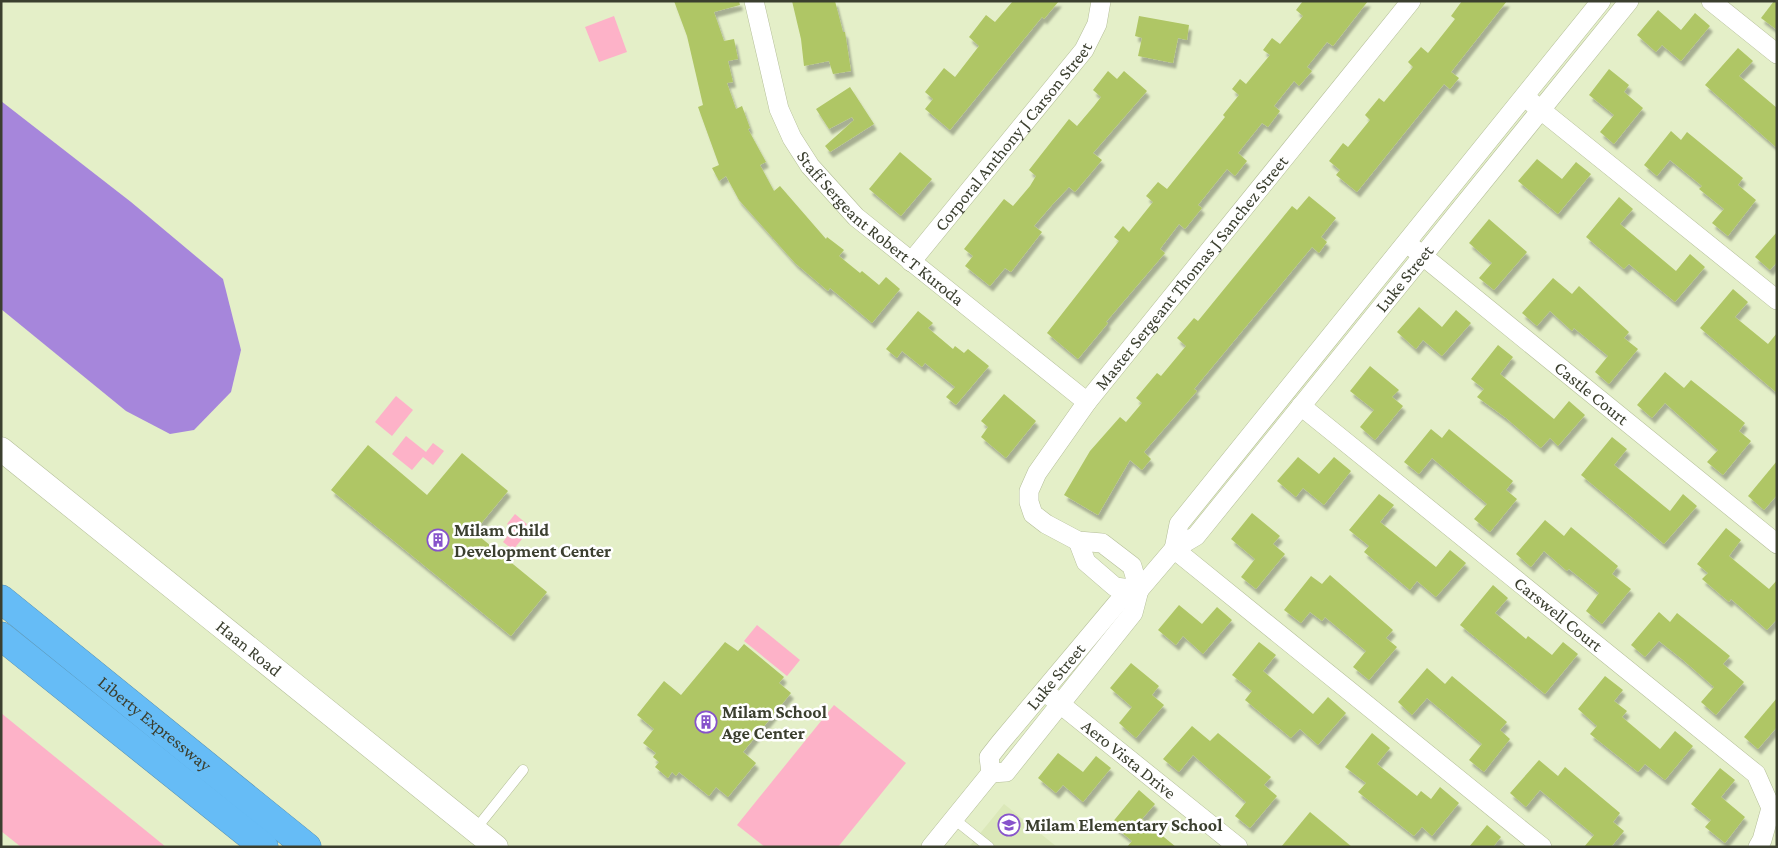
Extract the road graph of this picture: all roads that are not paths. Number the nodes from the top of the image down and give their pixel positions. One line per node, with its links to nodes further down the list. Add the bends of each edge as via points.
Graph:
1 (754, 1): 12 (street, Staff Sergeant Robert T Kuroda, via 779,109 792,138 810,166 856,217)
2 (1101, 1): 12 (street, Corporal Anthony J Carson Street, via 1097,24 1084,50)
3 (1411, 1): 14 (street, Master Sergeant Thomas J Sanchez Street)
4 (1601, 1): 8 (street, Luke Street)
5 (1629, 1): 9 (street, Luke Street)
6 (1711, 1): 7 (street)
7 (1777, 54)
8 (1525, 97): 9 (street); 10 (street, Luke Street)
9 (1541, 110): 11 (street, Luke Street); 13 (street)
10 (1406, 243): 11 (street, Castle Court); 19 (street, Luke Street, via 1179,524)
11 (1422, 256): 15 (street, Luke Street); 18 (street, Castle Court)
12 (912, 262): 14 (street, Staff Sergeant Robert T Kuroda)
13 (1777, 300)
14 (1087, 402): 17 (street, Master Sergeant Thomas J Sanchez Street, via 1037,473 1029,491 1033,514)
15 (1301, 406): 19 (street, Luke Street, via 1196,536); 36 (street, Carswell Court, via 1756,774 1771,808)
16 (1, 449): 28 (street, Haan Road)
17 (1078, 541): 20 (street, via 1086,562 1115,587); 20 (street, Master Sergeant Thomas J Sanchez Street, via 1102,543 1132,566)
18 (1777, 544)
19 (1174, 549): 20 (street, Luke Street); 35 (street)
20 (1139, 590): 23 (street, Luke Street, via 1118,601); 24 (street, Luke Street, via 1133,613)
21 (1, 599): 30 (highway, Liberty Expressway)
22 (1, 636): 29 (highway, Liberty Expressway)
23 (1044, 691): 24 (street, Aero Vista Drive); 26 (street, Luke Street, via 989,757)
24 (1060, 704): 26 (street, Luke Street, via 1006,772); 34 (street, Aero Vista Drive)
25 (523, 770): 28 (lane)
26 (992, 773): 27 (street, Luke Street)
27 (954, 819): 32 (street, Luke Street); 33 (lane)
28 (475, 830): 31 (street, Haan Road)
29 (264, 847)
30 (307, 847)
31 (496, 847)
32 (932, 847)
33 (989, 847)
34 (1238, 847)
35 (1542, 847)
36 (1758, 847)

